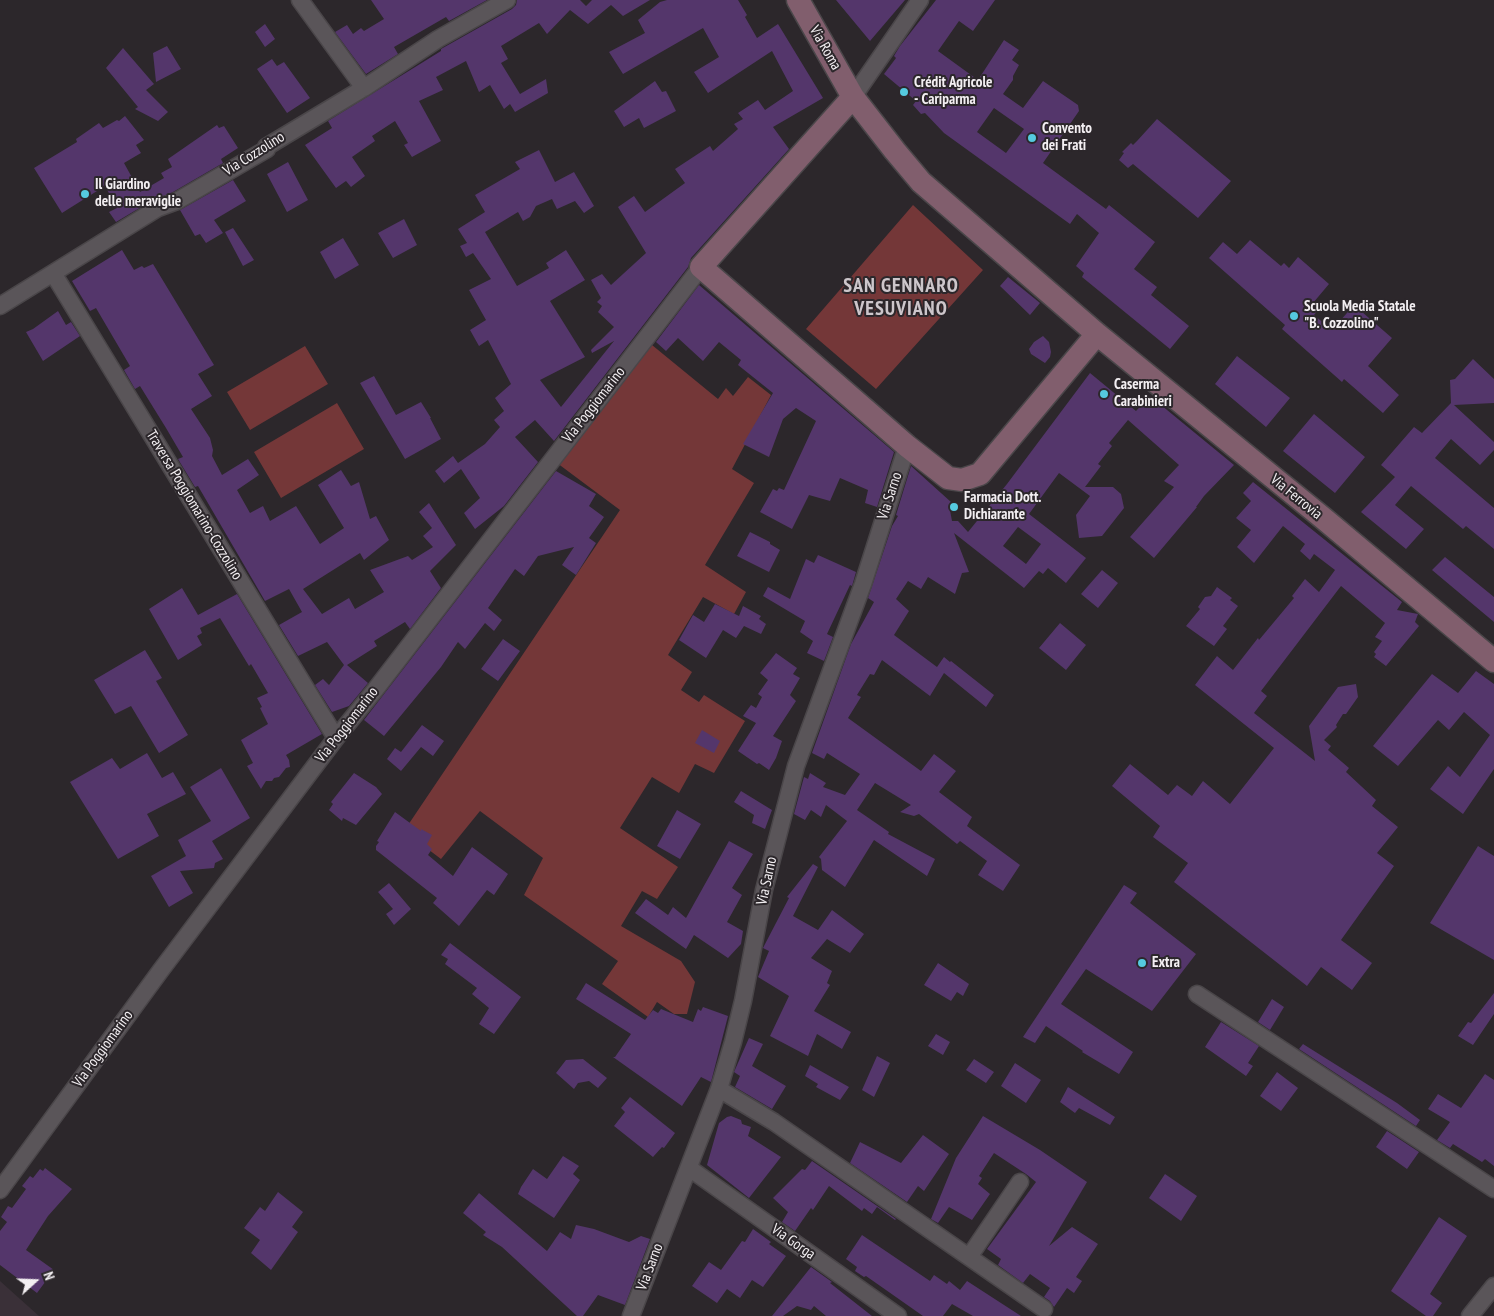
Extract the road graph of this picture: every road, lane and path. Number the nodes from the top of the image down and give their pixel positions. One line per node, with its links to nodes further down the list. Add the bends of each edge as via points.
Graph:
1 (300, 0): 5 (street)
2 (507, 0): 5 (street, Via Cozzolino, via 438,39)
3 (798, 0): 6 (main road, Via Roma)
4 (920, 0): 6 (street)
5 (364, 88): 8 (street, Via Cozzolino)
6 (853, 96): 7 (main road); 10 (main road, Via Roma, via 921,182)
7 (701, 267): 11 (main road); 13 (street, Via Poggiomarino)
8 (53, 273): 9 (street, Via Cozzolino); 13 (street, Traversa Poggiomarino-Cozzolino)
9 (0, 306)
10 (1097, 334): 11 (main road, via 980,474 962,480 948,478); 12 (main road, Via Ferrovia)
11 (907, 446): 15 (street, Via Sarno, via 863,584 796,766 764,890 741,1009)
12 (1494, 661)
13 (336, 738): 19 (street, Via Poggiomarino)
14 (1197, 994): 18 (street)
15 (719, 1089): 16 (street, Via Sarno); 20 (street, via 774,1122)
16 (689, 1168): 23 (street, Via Sarno); 24 (street, Via Gorga)
17 (1020, 1182): 20 (street)
18 (1494, 1188)
19 (0, 1190)
20 (969, 1257): 22 (street)
21 (1494, 1286): 25 (street)
22 (1044, 1309)
23 (631, 1316)
24 (898, 1316)
25 (1470, 1316)

